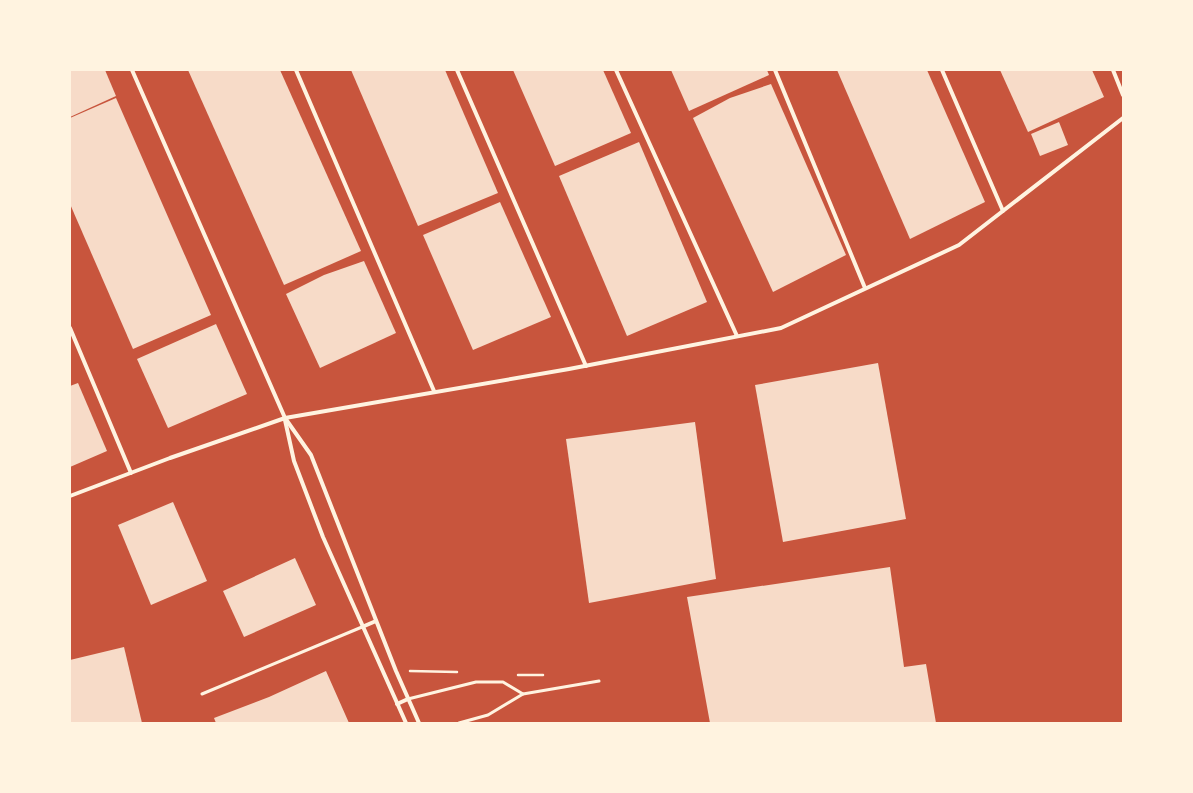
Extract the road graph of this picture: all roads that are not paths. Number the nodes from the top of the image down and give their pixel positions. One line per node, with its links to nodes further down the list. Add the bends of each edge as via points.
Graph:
1 (132, 70): 16 (street)
2 (296, 70): 15 (street)
3 (457, 70): 14 (street)
4 (616, 70): 13 (street)
5 (775, 70): 11 (street)
6 (942, 70): 10 (street)
7 (1113, 70): 8 (street)
8 (1123, 94)
9 (1123, 118): 10 (street)
10 (1003, 211): 11 (street, via 959,245)
11 (865, 288): 13 (street, via 781,328)
12 (70, 328): 17 (street)
13 (737, 336): 14 (street)
14 (586, 366): 15 (street)
15 (434, 391): 16 (street)
16 (285, 418): 17 (street); 19 (street, via 311,455); 20 (street, via 294,461 323,537)
17 (131, 473): 18 (street)
18 (70, 496)
19 (376, 621): 20 (street); 24 (street)
20 (362, 626): 22 (lane); 25 (street)
21 (599, 681): 23 (lane)
22 (202, 694)
23 (523, 694): 24 (lane, via 503,682 476,682); 28 (lane, via 488,715)
24 (408, 699): 25 (street); 27 (street)
25 (397, 704): 26 (street)
26 (406, 723)
27 (418, 723)
28 (459, 723)

